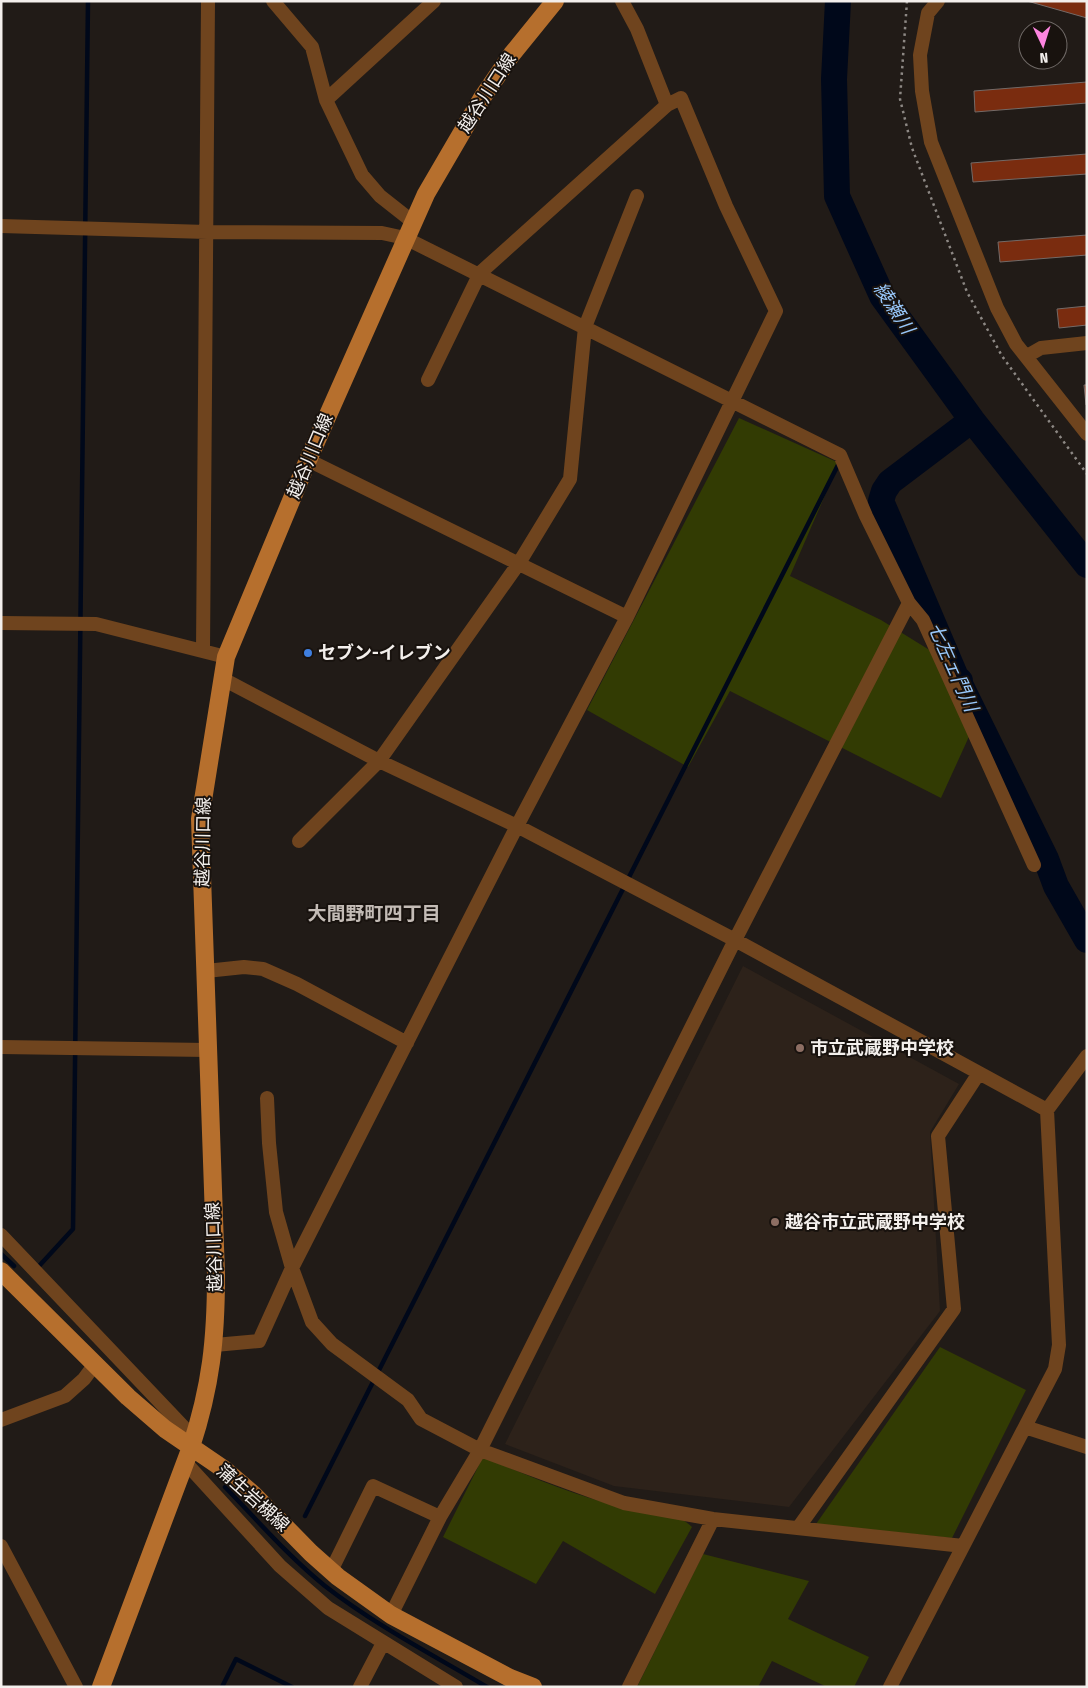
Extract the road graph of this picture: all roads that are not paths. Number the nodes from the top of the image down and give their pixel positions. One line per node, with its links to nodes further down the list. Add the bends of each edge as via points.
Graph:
1 (208, 1): 12 (street)
2 (273, 1): 7 (street, via 312,47)
3 (434, 1): 7 (street)
4 (555, 1): 11 (main road, 越谷川口線, via 482,98 426,194)
5 (622, 1): 8 (street, via 637,29)
6 (938, 1): 16 (street, via 928,14 920,55 922,91 931,142 997,308 1016,344)
7 (326, 100): 11 (street, via 362,175)
8 (667, 105): 13 (street); 18 (street, via 681,98 726,206 776,311)
9 (637, 196): 14 (street)
10 (1, 226): 12 (street)
11 (409, 230): 12 (street, via 382,233); 13 (street); 20 (main road, 越谷川口線)
12 (207, 232): 25 (street)
13 (480, 274): 14 (street); 17 (street)
14 (585, 327): 18 (street); 21 (street, via 570,479)
15 (1087, 343): 16 (street, via 1041,348)
16 (1027, 356): 19 (street)
17 (428, 380)
18 (733, 402): 22 (street, via 840,454 866,516); 23 (street)
19 (1087, 434)
20 (308, 460): 21 (street); 26 (main road, 越谷川口線)
21 (519, 563): 23 (street); 28 (street)
22 (910, 603): 31 (street, via 923,620); 32 (street)
23 (627, 617): 29 (street)
24 (1, 623): 25 (street, via 96,624)
25 (203, 651): 26 (street)
26 (226, 657): 27 (main road, 越谷川口線)
27 (223, 679): 28 (street); 33 (main road, 越谷川口線, via 200,819)
28 (379, 761): 29 (street); 30 (street)
29 (517, 826): 32 (street); 34 (street)
30 (298, 841)
31 (1034, 865)
32 (735, 940): 38 (street); 50 (street)
33 (206, 971): 34 (street, via 244,967 263,969); 36 (main road, 越谷川口線)
34 (407, 1043): 42 (street)
35 (1, 1047): 36 (street)
36 (207, 1050): 44 (main road, 越谷川口線, via 216,1275)
37 (1087, 1056): 40 (street)
38 (979, 1073): 40 (street); 53 (street, via 938,1136 954,1309)
39 (267, 1098): 42 (street, via 276,1212)
40 (1047, 1110): 47 (street, via 1059,1344 1054,1369)
41 (1, 1235): 49 (street)
42 (292, 1268): 44 (street, via 259,1341); 50 (street, via 312,1322 332,1344 408,1400 421,1419)
43 (1, 1271): 45 (main road, 蒲生岩槻線)
44 (215, 1345): 49 (main road, 越谷川口線, via 203,1410)
45 (95, 1364): 46 (street, via 66,1396); 49 (main road, 蒲生岩槻線)
46 (1, 1420)
47 (1024, 1427): 48 (street); 55 (street)
48 (1087, 1447)
49 (190, 1449): 56 (main road, 蒲生岩槻線, via 225,1470 254,1494); 58 (street, via 280,1566 328,1608); 59 (main road, 越谷川口線)
50 (480, 1450): 51 (street); 52 (street, via 624,1503)
51 (440, 1517): 56 (street, via 373,1486); 57 (street)
52 (713, 1519): 53 (street); 64 (street)
53 (798, 1528): 55 (street)
54 (1, 1546): 60 (street)
55 (963, 1546): 65 (street)
56 (331, 1571): 57 (main road, 蒲生岩槻線)
57 (390, 1614): 63 (main road, 蒲生岩槻線)
58 (383, 1643): 61 (street); 62 (street)
59 (102, 1686)
60 (76, 1687)
61 (360, 1687)
62 (456, 1687)
63 (533, 1687)
64 (629, 1687)
65 (890, 1687)

